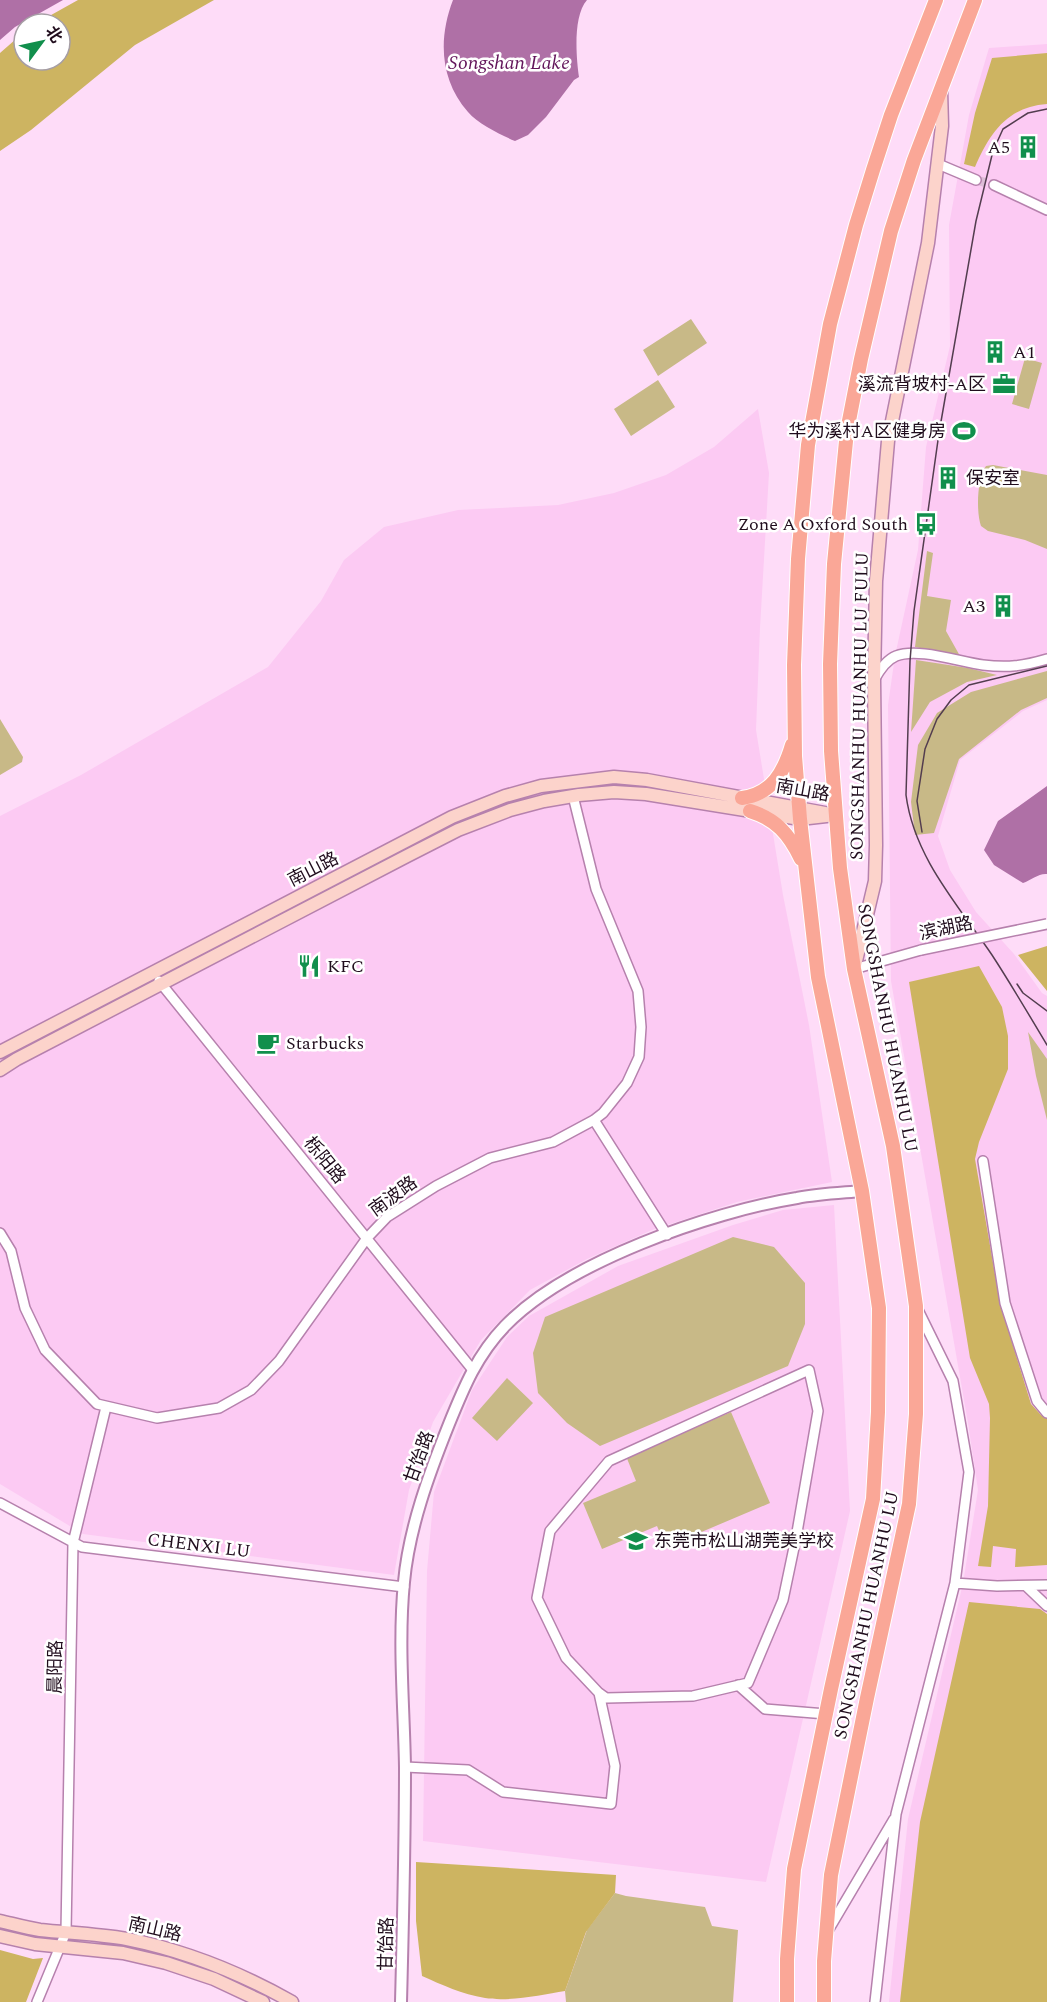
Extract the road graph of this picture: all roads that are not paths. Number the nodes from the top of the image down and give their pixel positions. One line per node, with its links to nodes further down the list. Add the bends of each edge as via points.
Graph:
1 (936, 0): 10 (main road, SONGSHANHU HUANHU LU, via 891,115 856,225 818,384 808,445 798,559)
2 (975, 0): 3 (main road, SONGSHANHU HUANHU LU)
3 (941, 86): 4 (main road, SONGSHANHU HUANHU LU FULU); 15 (main road, SONGSHANHU HUANHU LU, via 891,231 847,431 834,564 830,664)
4 (938, 165): 5 (street); 9 (main road, SONGSHANHU HUANHU LU FULU, via 924,271 888,441 876,580)
5 (976, 180)
6 (994, 185): 7 (street)
7 (1047, 210)
8 (1047, 659): 9 (street, via 1018,667 911,653 895,656)
9 (874, 680): 18 (main road, SONGSHANHU HUANHU LU FULU, via 876,873)
10 (795, 731): 12 (main road, via 776,780 764,791); 14 (main road, SONGSHANHU HUANHU LU)
11 (573, 796): 13 (main road, 南山路, via 646,794); 20 (main road, 南山路, via 510,810 458,830); 23 (street, 南波路, via 596,889 638,991 642,1028 639,1057 627,1083)
12 (742, 798): 14 (main road, 南山路); 19 (main road, 南山路, via 614,777 541,786 505,796 452,817)
13 (750, 812): 14 (main road, 南山路); 16 (main road, via 781,828)
14 (800, 813): 15 (main road, 南山路); 16 (main road, SONGSHANHU HUANHU LU)
15 (835, 814): 18 (main road, SONGSHANHU HUANHU LU)
16 (805, 870): 25 (main road, SONGSHANHU HUANHU LU, via 818,976)
17 (1047, 924): 18 (street, 滨湖路, bridge, via 921,950)
18 (854, 969): 29 (main road, SONGSHANHU HUANHU LU, via 893,1146)
19 (154, 971): 20 (street, 栎阳路); 21 (main road, 南山路)
20 (160, 984): 22 (main road, 南山路); 28 (street, 栎阳路)
21 (0, 1052)
22 (0, 1070)
23 (594, 1120): 27 (street); 28 (street, 南波路, via 553,1142 481,1162 387,1217)
24 (983, 1161): 32 (street, via 1005,1303 1037,1401)
25 (862, 1191): 27 (street, 甘饴路, via 798,1197 746,1208); 42 (main road, SONGSHANHU HUANHU LU, via 879,1308 873,1499)
26 (0, 1233): 31 (street, 南波路, via 11,1251 25,1308 45,1350 97,1404)
27 (667, 1235): 30 (street, 甘饴路, via 616,1254 535,1301 504,1327)
28 (367, 1238): 30 (street, 栎阳路); 31 (street, 南波路, via 279,1361 251,1390 219,1408 157,1418)
29 (916, 1306): 35 (street, via 953,1381 969,1472); 47 (main road, SONGSHANHU HUANHU LU, via 916,1414 909,1504 831,1875)
30 (472, 1369): 38 (street, 甘饴路, via 423,1497)
31 (106, 1407): 34 (street, 晨阳路)
32 (1047, 1413)
33 (0, 1503): 34 (street, CHENXI LU)
34 (73, 1543): 38 (street, CHENXI LU); 46 (street, 晨阳路)
35 (955, 1583): 37 (street); 44 (street)
36 (1047, 1584): 37 (street)
37 (1026, 1586): 39 (street)
38 (404, 1587): 43 (street, 甘饴路)
39 (1047, 1606)
40 (738, 1685): 41 (street, via 693,1696 606,1698); 41 (street, via 748,1683 783,1600 818,1411 809,1370 609,1461 550,1531 537,1598 566,1658); 42 (street, via 765,1709)
41 (599, 1693): 43 (street, via 615,1766 611,1804 503,1792 468,1770)
42 (826, 1714): 54 (main road, SONGSHANHU HUANHU LU, via 794,1869)
43 (405, 1767): 53 (street, 甘饴路)
44 (896, 1814): 47 (street); 56 (street)
45 (0, 1921): 46 (main road, 南山路)
46 (66, 1932): 49 (street); 52 (main road, 南山路, via 126,1939 219,1965)
47 (826, 1933): 55 (main road, SONGSHANHU HUANHU LU)
48 (0, 1936): 49 (main road, 南山路)
49 (60, 1946): 50 (street); 51 (main road, 南山路, via 123,1953 166,1964 214,1978)
50 (37, 2002)
51 (263, 2002)
52 (292, 2002)
53 (401, 2002)
54 (787, 2002)
55 (824, 2002)
56 (875, 2002)

